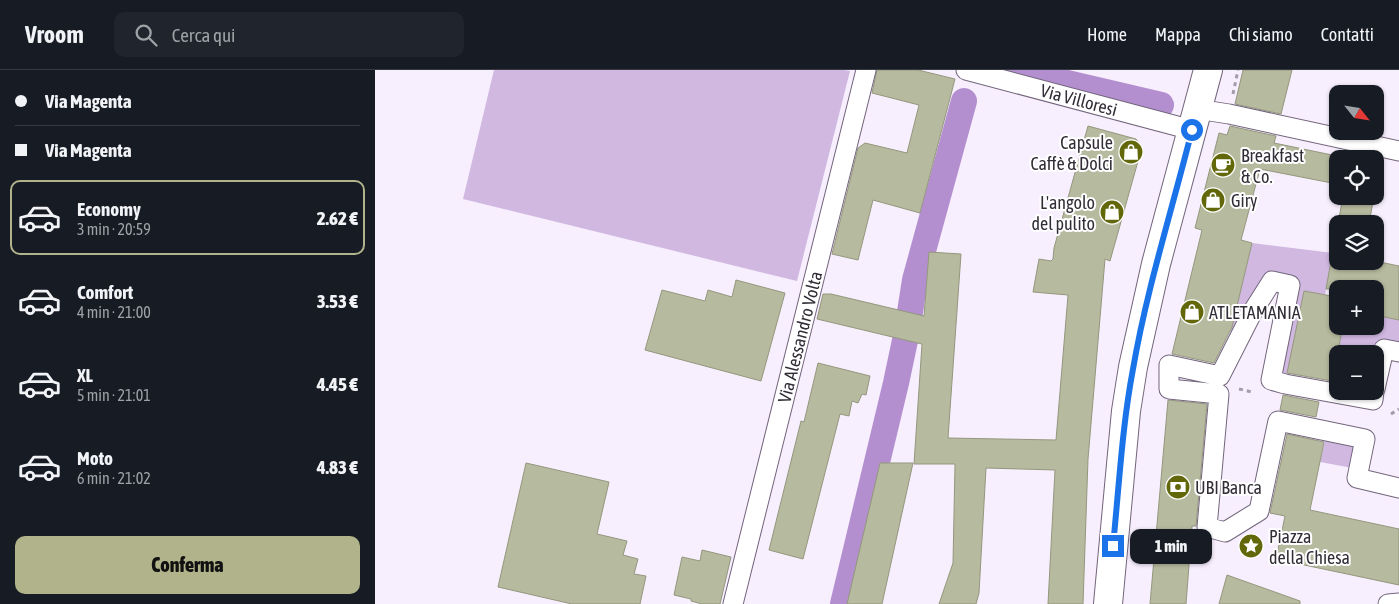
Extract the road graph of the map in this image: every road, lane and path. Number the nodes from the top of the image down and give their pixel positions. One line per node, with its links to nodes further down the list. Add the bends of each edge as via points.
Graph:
1 (866, 70): 11 (street, Via Alessandro Volta)
2 (966, 70): 4 (street, Via Villoresi)
3 (1208, 70): 4 (main road)
4 (1194, 120): 5 (street, Via Villoresi, via 1229,114); 12 (main road, via 1133,367)
5 (1399, 151)
6 (1384, 349): 7 (street)
7 (1399, 352)
8 (1329, 392): 9 (street, via 1271,380 1290,285 1272,281 1220,376 1169,364 1169,390 1219,394 1207,527 1225,532 1259,510 1278,421 1365,439 1357,478)
9 (1399, 488)
10 (1399, 603): 13 (street)
11 (733, 604)
12 (1108, 604)
13 (1388, 604)

